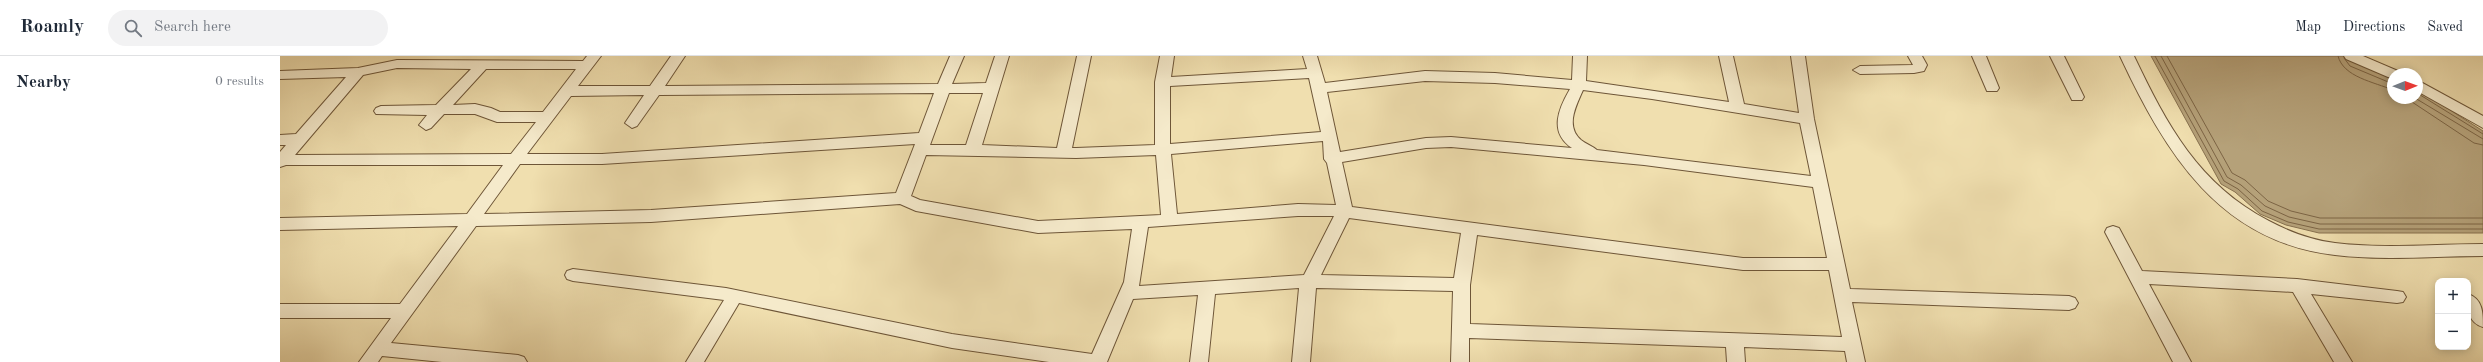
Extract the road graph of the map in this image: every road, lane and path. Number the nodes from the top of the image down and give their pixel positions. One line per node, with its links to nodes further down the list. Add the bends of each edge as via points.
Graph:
1 (678, 56): 29 (street)
2 (957, 56): 25 (street)
3 (1002, 56): 26 (street)
4 (1084, 56): 46 (street)
5 (1167, 56): 23 (street)
6 (1310, 56): 22 (street)
7 (1580, 56): 24 (street)
8 (1726, 56): 32 (street)
9 (1798, 56): 36 (street)
10 (1915, 56): 18 (street, via 1919,68)
11 (1979, 56): 27 (street)
12 (2057, 56): 31 (street)
13 (2127, 56): 60 (street, via 2161,125 2188,166 2210,187 2267,229 2306,243 2333,249)
14 (2351, 56): 15 (street)
15 (2368, 59): 19 (street)
16 (590, 61): 17 (street); 30 (street)
17 (483, 64): 20 (street, via 397,64); 33 (street)
18 (1860, 70)
19 (2387, 70)
20 (358, 72): 21 (street); 41 (street)
21 (280, 75)
22 (1317, 80): 23 (street, via 1233,76); 24 (street, via 1453,76); 40 (street)
23 (1162, 82): 45 (street)
24 (1579, 85): 32 (street); 47 (street, via 1566,110 1565,128 1575,144)
25 (942, 88): 26 (street); 29 (street); 43 (street)
26 (992, 88): 44 (street)
27 (1992, 88)
28 (2423, 88): 38 (street, via 2465,110)
29 (654, 89): 30 (street); 37 (street)
30 (567, 91): 35 (street)
31 (2077, 97)
32 (1737, 107): 36 (street)
33 (440, 110): 34 (street); 35 (street, via 475,109 497,117); 39 (street)
34 (381, 111)
35 (547, 117): 48 (street)
36 (1807, 119): 51 (street)
37 (632, 123)
38 (2483, 123)
39 (426, 125)
40 (1328, 136): 45 (street); 49 (street)
41 (300, 139): 42 (street); 50 (street)
42 (280, 140)
43 (924, 144): 44 (street); 48 (street, via 602,159); 52 (street)
44 (973, 148): 46 (street)
45 (1164, 149): 46 (street); 54 (street)
46 (1064, 152)
47 (1594, 155): 49 (street, via 1451,142 1426,143); 51 (street)
48 (516, 158): 50 (street); 55 (street)
49 (1332, 159): 53 (street)
50 (281, 161)
51 (1820, 183): 61 (street)
52 (902, 198): 55 (street, via 651,216); 56 (street, via 916,205 1038,226 1090,226)
53 (1345, 211): 54 (street, via 1298,210); 58 (street); 64 (street)
54 (1169, 219): 56 (street)
55 (471, 220): 57 (street); 75 (street)
56 (1141, 222): 68 (street)
57 (280, 224)
58 (1470, 228): 61 (street, via 1742,264); 65 (street)
59 (2113, 232): 63 (street)
60 (2483, 250)
61 (1835, 264): 69 (street)
62 (573, 276): 70 (street)
63 (2136, 276): 66 (street); 90 (street)
64 (1309, 281): 65 (street); 67 (street); 85 (street)
65 (1462, 285): 77 (street)
66 (2297, 285): 71 (street); 91 (street)
67 (1207, 288): 68 (street); 84 (street)
68 (1129, 293): 83 (street)
69 (1841, 295): 72 (street); 79 (street)
70 (735, 296): 82 (street); 83 (street, via 952,341)
71 (2397, 297)
72 (2069, 303)
73 (2471, 305): 76 (street)
74 (280, 311): 75 (street)
75 (405, 311): 80 (street)
76 (2483, 320)
77 (1462, 331): 78 (street); 86 (street)
78 (1734, 340): 79 (street); 87 (street)
79 (1852, 344): 88 (street)
80 (373, 355): 81 (street)
81 (518, 362)
82 (695, 362)
83 (1098, 362)
84 (1199, 362)
85 (1301, 362)
86 (1460, 362)
87 (1736, 362)
88 (1856, 362): 89 (street)
89 (1861, 362)
90 (2182, 362)
91 (2343, 362)

